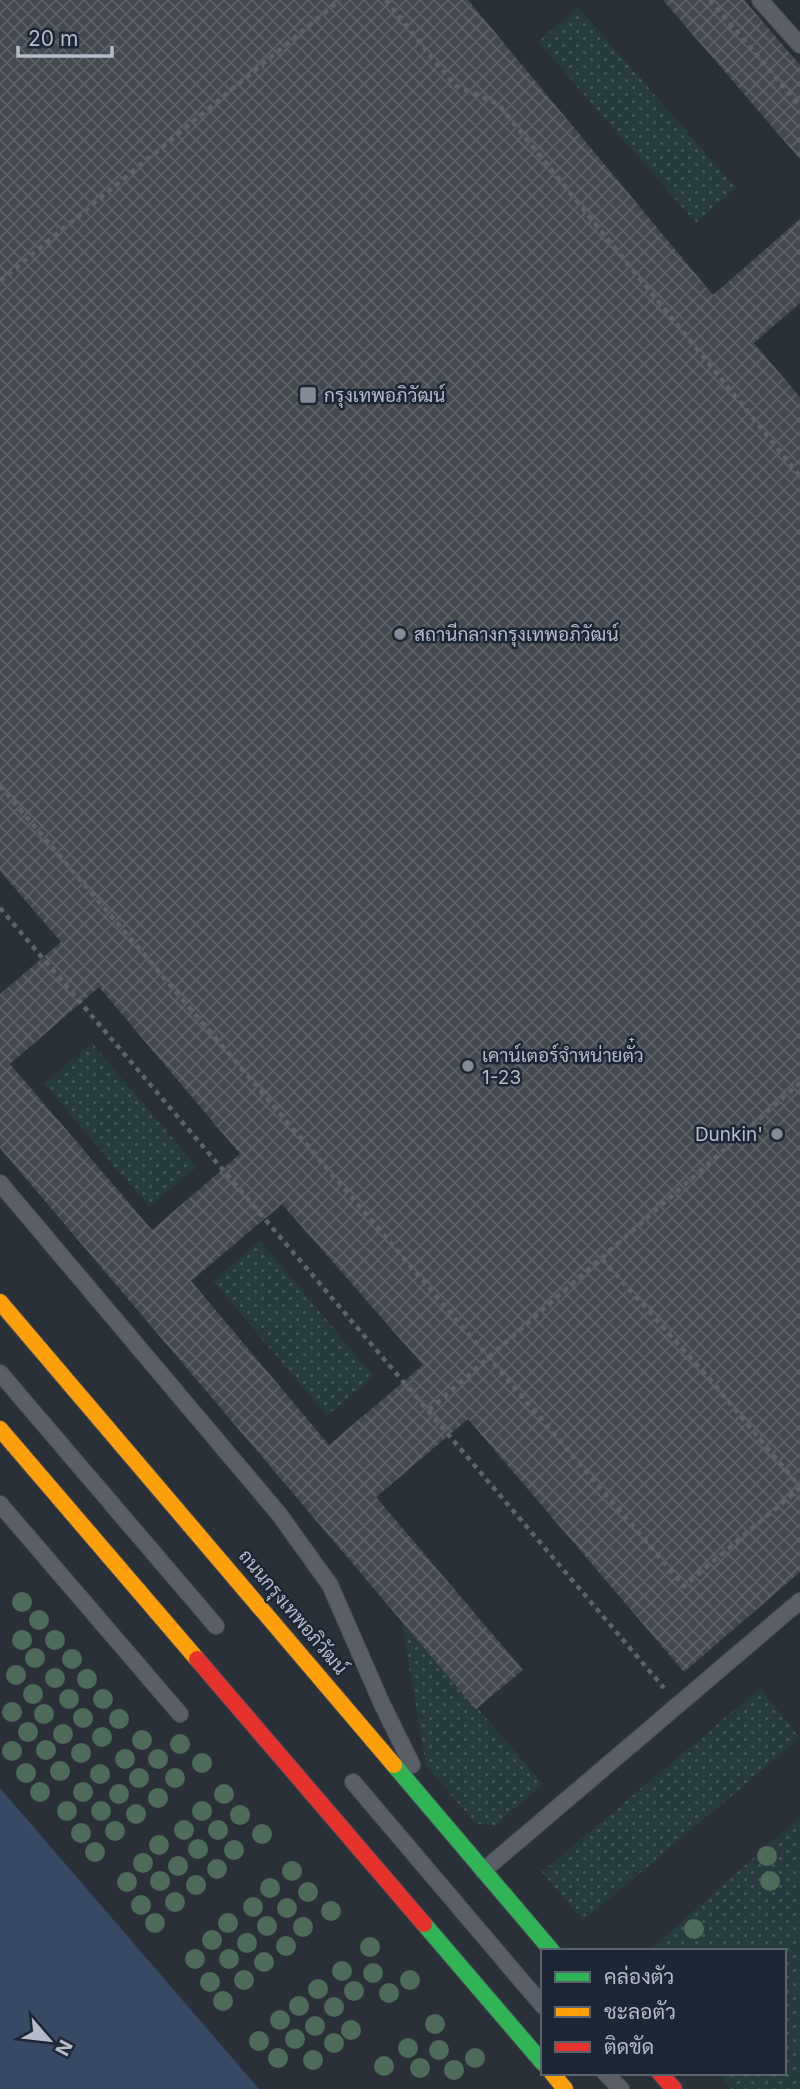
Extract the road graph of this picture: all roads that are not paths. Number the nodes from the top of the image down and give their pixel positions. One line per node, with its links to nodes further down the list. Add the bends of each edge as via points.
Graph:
1 (760, 0): 2 (lane)
2 (800, 45)
3 (0, 1183): 12 (lane, via 279,1514 330,1585)
4 (0, 1302): 12 (street, ถนนกรุงเทพอภิวัฒน์)
5 (0, 1373): 9 (lane)
6 (0, 1429): 16 (street)
7 (0, 1504): 10 (lane)
8 (800, 1601): 13 (lane)
9 (216, 1626)
10 (180, 1714)
11 (353, 1782): 15 (lane)
12 (435, 1812): 13 (street, ถนนกรุงเทพอภิวัฒน์)
13 (483, 1871): 14 (street, ถนนกรุงเทพอภิวัฒน์)
14 (550, 1949)
15 (541, 2004)
16 (541, 2061)
17 (554, 2075): 20 (street)
18 (607, 2075): 21 (lane)
19 (662, 2075): 22 (street)
20 (565, 2089)
21 (621, 2089)
22 (674, 2089)

